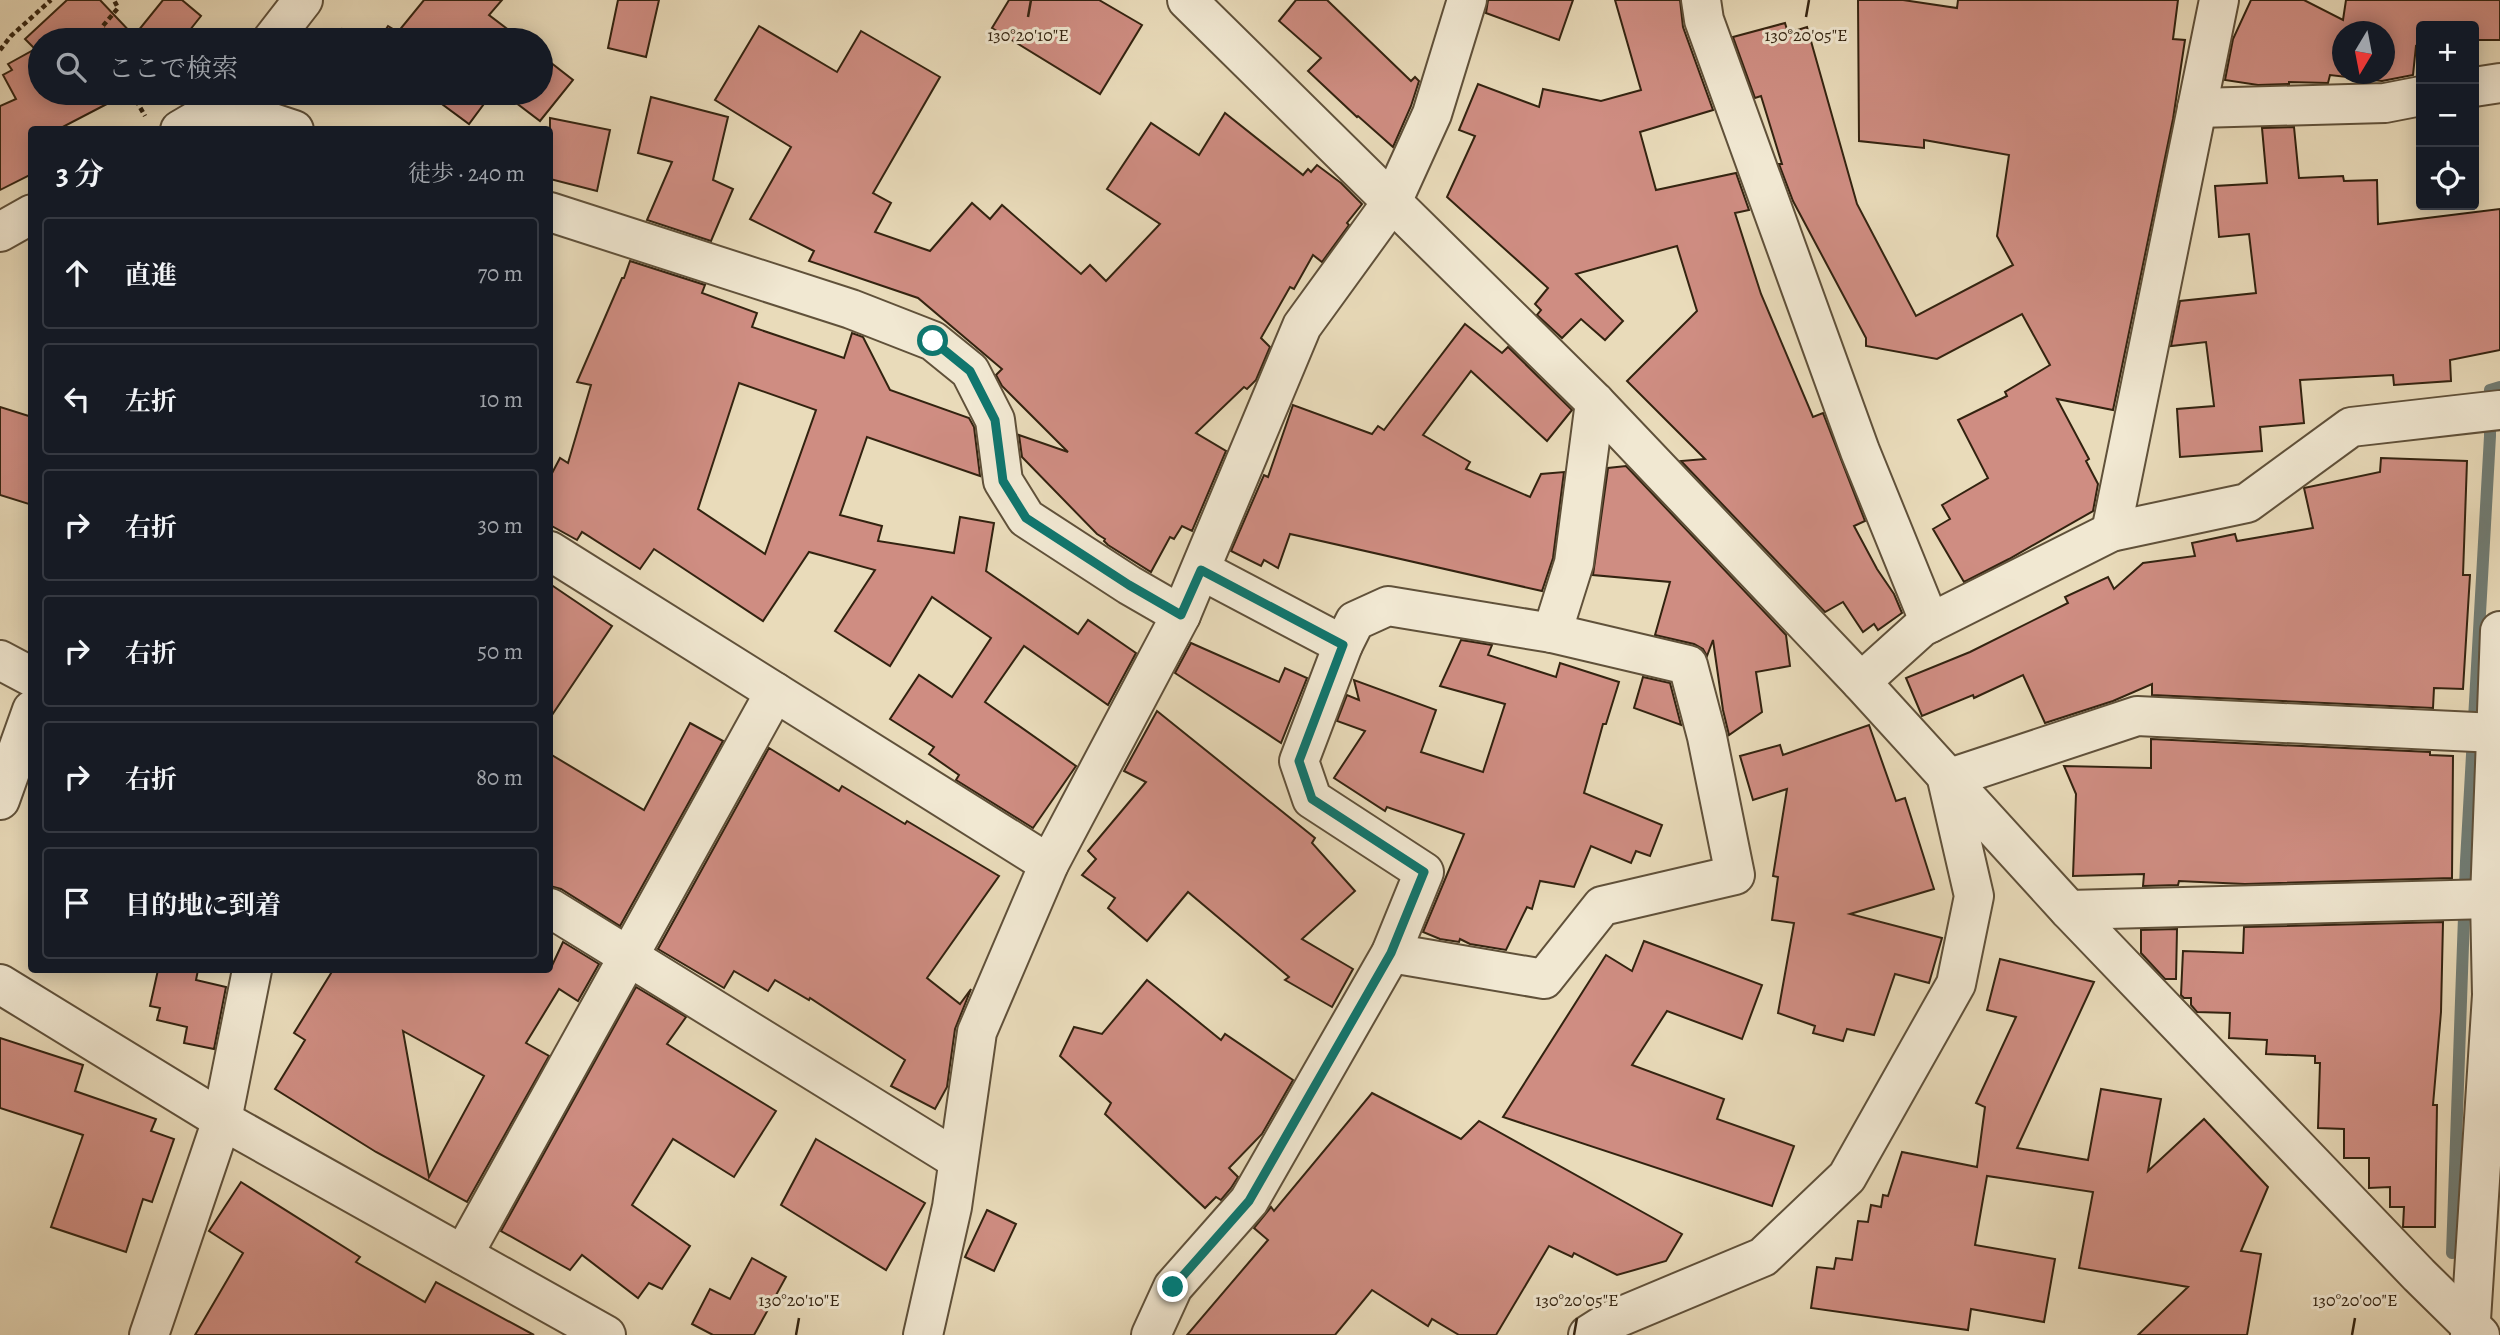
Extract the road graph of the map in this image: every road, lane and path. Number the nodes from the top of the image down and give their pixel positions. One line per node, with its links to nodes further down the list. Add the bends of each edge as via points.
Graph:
1 (51, 0): 10 (path)
2 (114, 0): 8 (path, via 118,8)
3 (303, 0): 9 (street)
4 (1186, 0): 19 (street)
5 (1467, 0): 19 (street, via 1432,114)
6 (1701, 0): 29 (street, via 1704,20 1860,451)
7 (2219, 0): 15 (street)
8 (103, 28)
9 (281, 28)
10 (0, 50)
11 (2500, 82): 12 (street)
12 (2479, 86)
13 (2416, 97): 15 (street, via 2385,103)
14 (144, 105): 17 (path)
15 (2197, 108): 25 (street)
16 (222, 109): 17 (street); 18 (street)
17 (164, 124)
18 (280, 126)
19 (1392, 202): 23 (street); 27 (street, via 1302,326)
20 (553, 213): 28 (street, via 851,309 933,341 970,371 995,420 1003,481 1026,518)
21 (28, 216): 22 (street)
22 (0, 232)
23 (1594, 402): 31 (street, via 1574,563); 35 (street)
24 (2488, 411): 25 (street, via 2351,427 2247,503)
25 (2111, 532): 29 (street)
26 (553, 553): 36 (street)
27 (1201, 570): 28 (street); 32 (street)
28 (1181, 615): 41 (street)
29 (1930, 623): 35 (street)
30 (2500, 631): 38 (street)
31 (1552, 633): 32 (street, via 1388,606 1355,621); 45 (street, via 1688,665 1735,875 1602,906 1544,979)
32 (1343, 645): 45 (street, via 1299,761 1312,799 1424,872)
33 (0, 660): 34 (street)
34 (28, 675)
35 (1861, 682): 39 (street)
36 (775, 692): 41 (street); 46 (street)
37 (28, 721): 40 (street)
38 (2478, 732): 39 (street, via 2137,716); 42 (street)
39 (1947, 779): 44 (street); 58 (street, via 1974,896 1956,984 1847,1177 1763,1257 1610,1321)
40 (0, 800)
41 (1048, 864): 51 (street, via 978,1032)
42 (2490, 899): 44 (street); 49 (street)
43 (553, 910): 46 (street)
44 (2069, 910): 53 (street)
45 (1391, 953): 57 (street, via 1249,1201 1173,1287)
46 (629, 958): 51 (street); 52 (street)
47 (252, 973): 50 (street)
48 (0, 984): 50 (street)
49 (2496, 995): 53 (street)
50 (222, 1120): 52 (street); 54 (street)
51 (958, 1160): 56 (street)
52 (463, 1255): 55 (street)
53 (2474, 1332)
54 (149, 1335)
55 (606, 1335)
56 (923, 1335)
57 (1152, 1335)
58 (1588, 1335)

